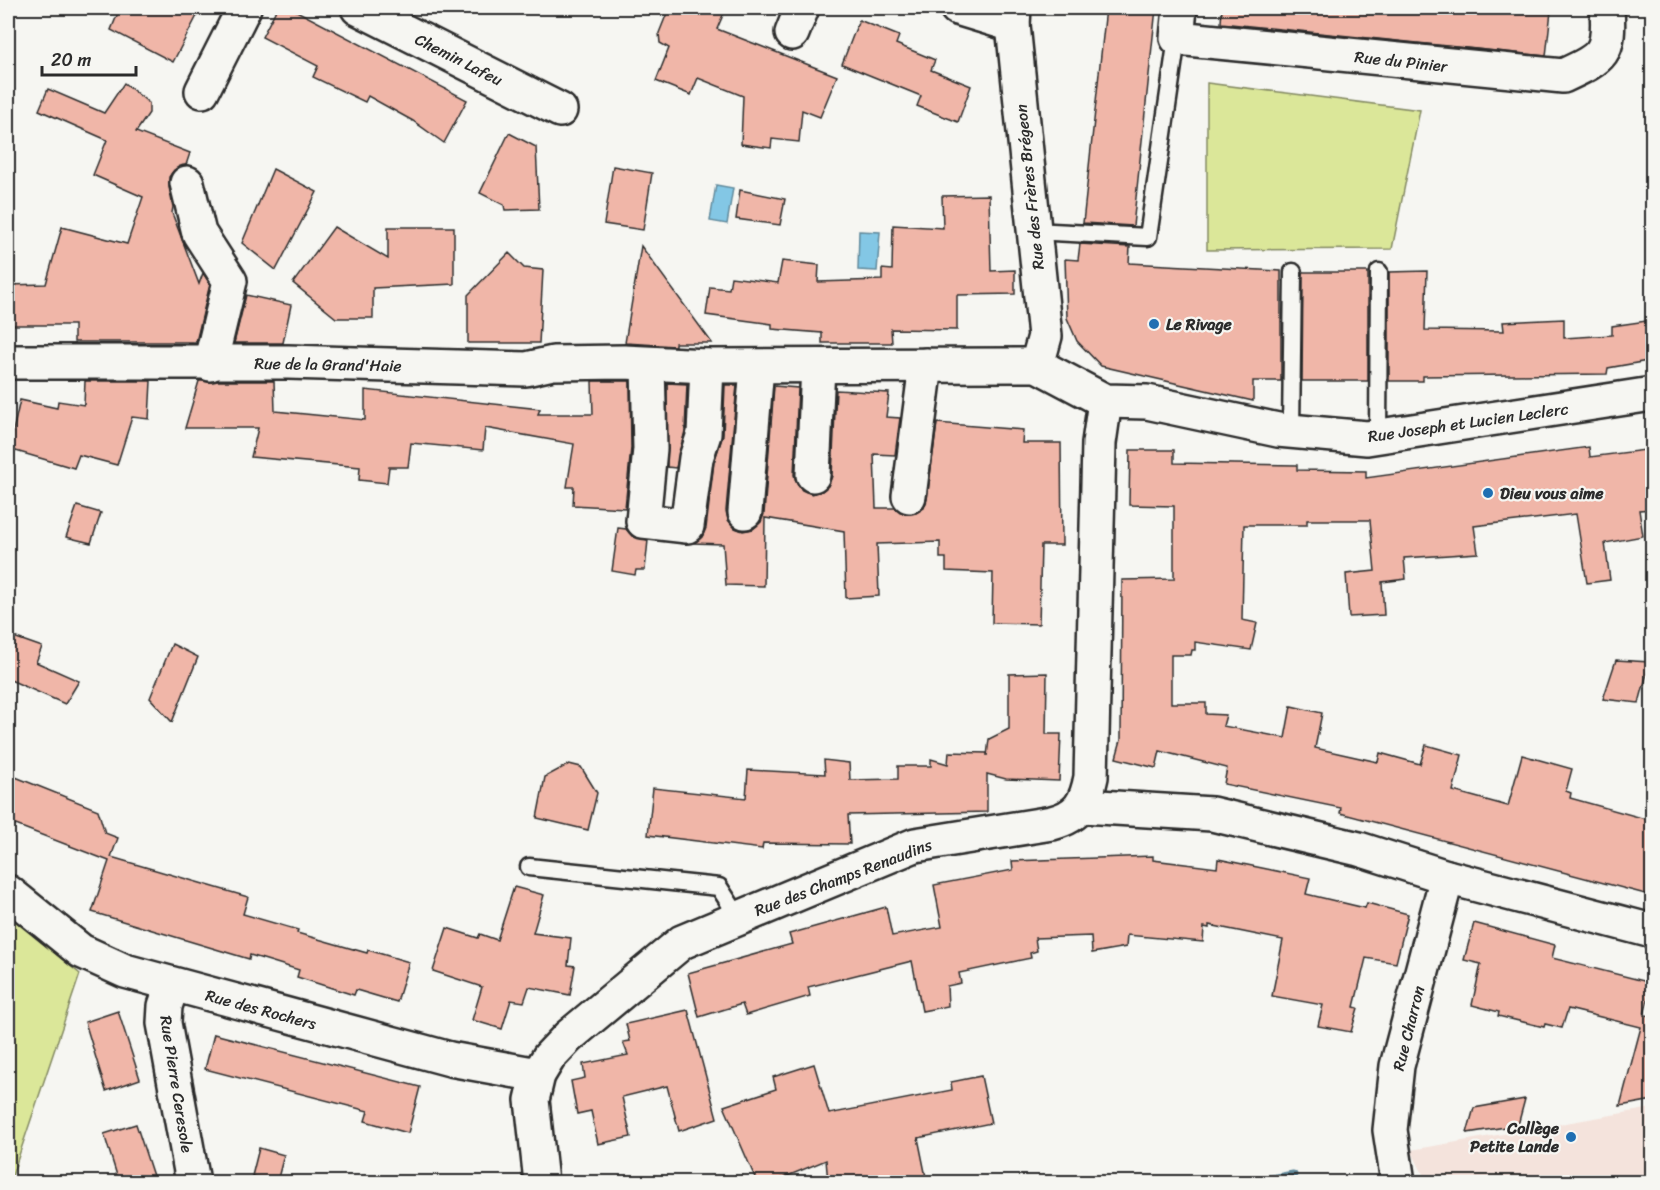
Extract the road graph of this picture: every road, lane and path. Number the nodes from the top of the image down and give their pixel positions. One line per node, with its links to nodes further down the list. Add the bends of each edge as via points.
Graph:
1 (244, 8): 7 (street)
2 (358, 8): 8 (street, Chemin Lafeu)
3 (957, 8): 5 (street)
4 (1607, 8): 6 (street, Rue du Pinier, via 1609,39 1594,61 1563,76)
5 (1014, 16): 10 (street, Rue des Frères Brégeon)
6 (1179, 23): 10 (lane, via 1148,237)
7 (202, 91)
8 (560, 110)
9 (187, 183): 14 (street, via 199,233 230,281)
10 (1033, 231): 17 (street, Rue des Frères Brégeon, via 1045,336)
11 (1293, 272): 23 (lane)
12 (1379, 272): 24 (lane)
13 (8, 362): 14 (street, Rue de la Grand'Haie)
14 (210, 364): 15 (street, Rue de la Grand'Haie, via 288,362 526,369 553,363)
15 (648, 365): 18 (street, Rue de la Grand'Haie); 18 (street, via 650,449 643,520 687,526 696,458 704,434)
16 (926, 365): 17 (street, Rue de la Grand'Haie); 19 (street, Rue de la Grand'Haie); 26 (street)
17 (1037, 365): 22 (street, Rue de la Grand'Haie)
18 (706, 366): 20 (street, Rue de la Grand'Haie)
19 (819, 366): 20 (street, Rue de la Grand'Haie); 25 (street)
20 (757, 367): 27 (street)
21 (1653, 394): 24 (street, Rue Joseph et Lucien Leclerc)
22 (1105, 401): 23 (street, Rue Joseph et Lucien Leclerc, via 1147,402); 28 (street, via 1099,442 1092,777)
23 (1291, 431): 24 (street, Rue Joseph et Lucien Leclerc)
24 (1378, 437)
25 (813, 475)
26 (909, 496)
27 (745, 512)
28 (1083, 806): 30 (street, via 1212,814 1359,849); 32 (street, Rue des Champs Renaudins, via 1052,823 915,845)
29 (529, 867): 32 (lane, via 719,887)
30 (1447, 877): 33 (street); 38 (street, Rue Charron, via 1395,1076 1390,1130)
31 (8, 891): 34 (street, Rue des Rochers, via 53,930 102,963)
32 (739, 918): 35 (street, Rue des Champs Renaudins, via 666,952 568,1037)
33 (1653, 931)
34 (172, 986): 35 (street, Rue des Rochers, via 450,1059); 36 (street, Rue Pierre Ceresole, via 164,1023)
35 (538, 1075): 37 (street, Rue des Champs Renaudins, via 532,1100)
36 (193, 1182)
37 (541, 1182)
38 (1398, 1182)

